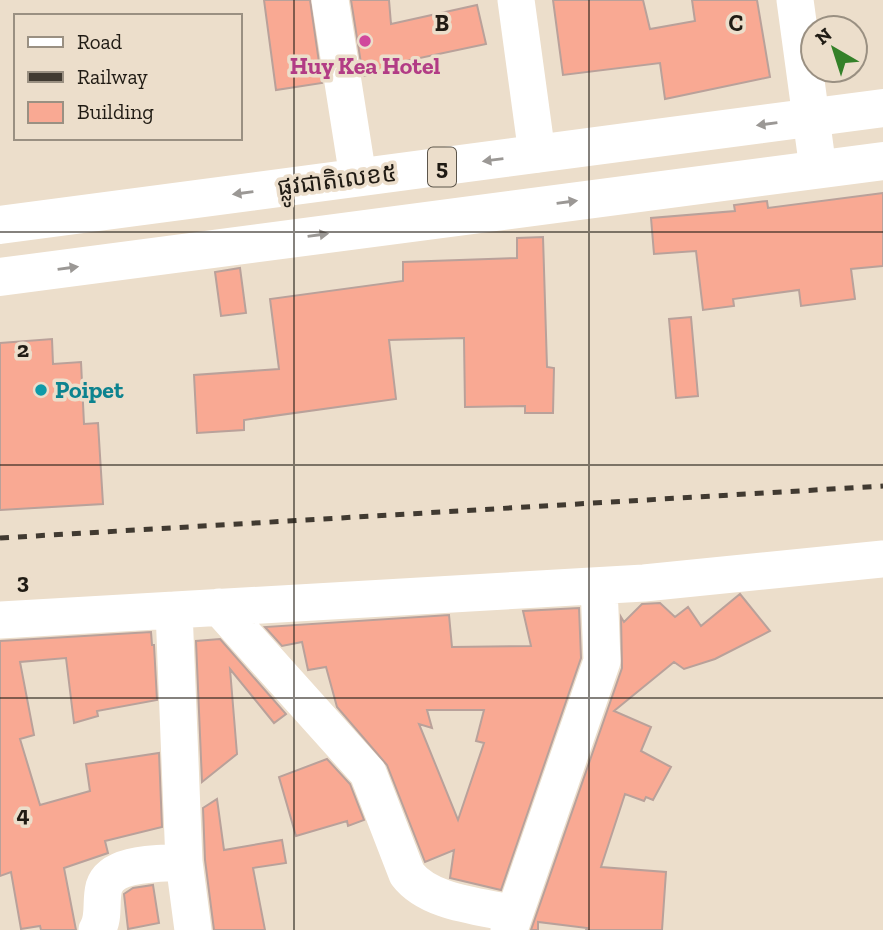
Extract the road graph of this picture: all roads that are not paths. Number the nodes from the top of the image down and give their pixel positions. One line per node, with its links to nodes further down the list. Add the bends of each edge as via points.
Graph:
1 (330, 0): 9 (street)
2 (516, 0): 6 (street)
3 (795, 0): 5 (street)
4 (883, 108): 5 (highway, ផ្លូវជាតិលេខ៥ / 5)
5 (811, 118): 6 (highway, ផ្លូវជាតិលេខ៥ / 5, one-way to 6); 8 (street)
6 (537, 154): 9 (highway, ផ្លូវជាតិលេខ៥ / 5, one-way to 9)
7 (883, 160): 8 (highway, 5)
8 (818, 169): 11 (highway, 5, one-way to 8)
9 (358, 177): 10 (highway, ផ្លូវជាតិលេខ៥ / 5, one-way to 10)
10 (0, 225)
11 (0, 277)
12 (883, 559): 13 (street)
13 (599, 586): 14 (street); 18 (street, via 602,661)
14 (219, 607): 15 (street); 18 (street, via 368,774 407,874 416,886)
15 (174, 610): 16 (street); 17 (street)
16 (0, 620)
17 (184, 862): 19 (street, via 126,868 112,876 104,886); 20 (street)
18 (511, 922)
19 (97, 930)
20 (192, 930)

